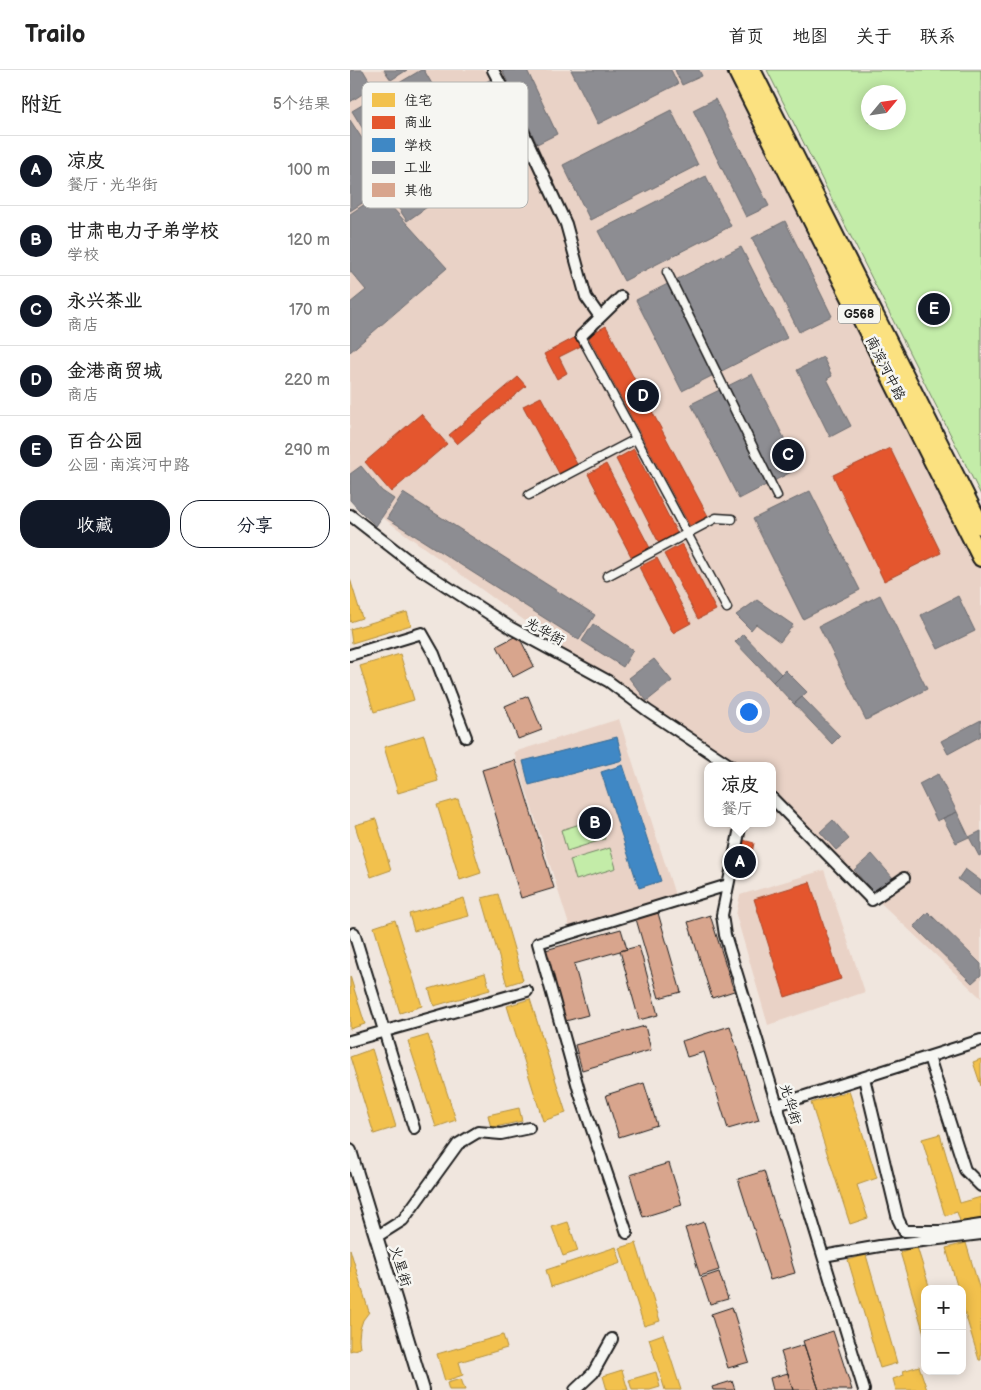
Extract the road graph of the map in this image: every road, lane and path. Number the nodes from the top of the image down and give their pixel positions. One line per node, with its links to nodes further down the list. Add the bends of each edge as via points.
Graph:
1 (493, 70): 4 (street)
2 (736, 70): 17 (highway, 南滨河中路 / G568)
3 (752, 70): 15 (highway, 南滨河中路 / G568)
4 (499, 82)
5 (528, 141): 8 (street, via 566,224 586,297)
6 (667, 272): 12 (street)
7 (621, 297): 8 (street)
8 (600, 317): 9 (street)
9 (581, 336): 10 (street)
10 (636, 439): 11 (street); 16 (street)
11 (529, 495)
12 (777, 496)
13 (350, 515): 22 (street, 光华街, via 417,567 511,628 608,681)
14 (732, 519): 16 (street, via 716,518)
15 (981, 526)
16 (687, 534): 18 (street); 19 (street)
17 (981, 558)
18 (607, 576)
19 (727, 608)
20 (350, 655): 21 (street, via 422,633 434,654)
21 (466, 736)
22 (725, 762)
23 (776, 802): 25 (street, via 872,900)
24 (740, 827): 26 (street, 光华街)
25 (904, 878)
26 (728, 885): 34 (street, 光华街, via 722,915 725,935); 40 (street, via 538,942 580,1094)
27 (354, 933): 29 (street)
28 (527, 991): 29 (street)
29 (384, 1031): 31 (street); 35 (street)
30 (981, 1040): 32 (street)
31 (350, 1041)
32 (929, 1057): 33 (street); 38 (street, via 965,1170)
33 (864, 1078): 34 (street); 39 (street, via 898,1219 904,1231 941,1231)
34 (777, 1105): 43 (street, 光华街)
35 (414, 1128)
36 (529, 1128): 42 (street, via 501,1134 478,1132 458,1144 403,1220)
37 (350, 1151): 42 (street, 火星街)
38 (981, 1186)
39 (981, 1225)
40 (627, 1233)
41 (981, 1234): 43 (street)
42 (376, 1237): 45 (street, 火星街)
43 (823, 1256): 47 (street, 光华街)
44 (612, 1340): 46 (street, via 593,1373)
45 (423, 1390)
46 (575, 1390)
47 (864, 1390)

